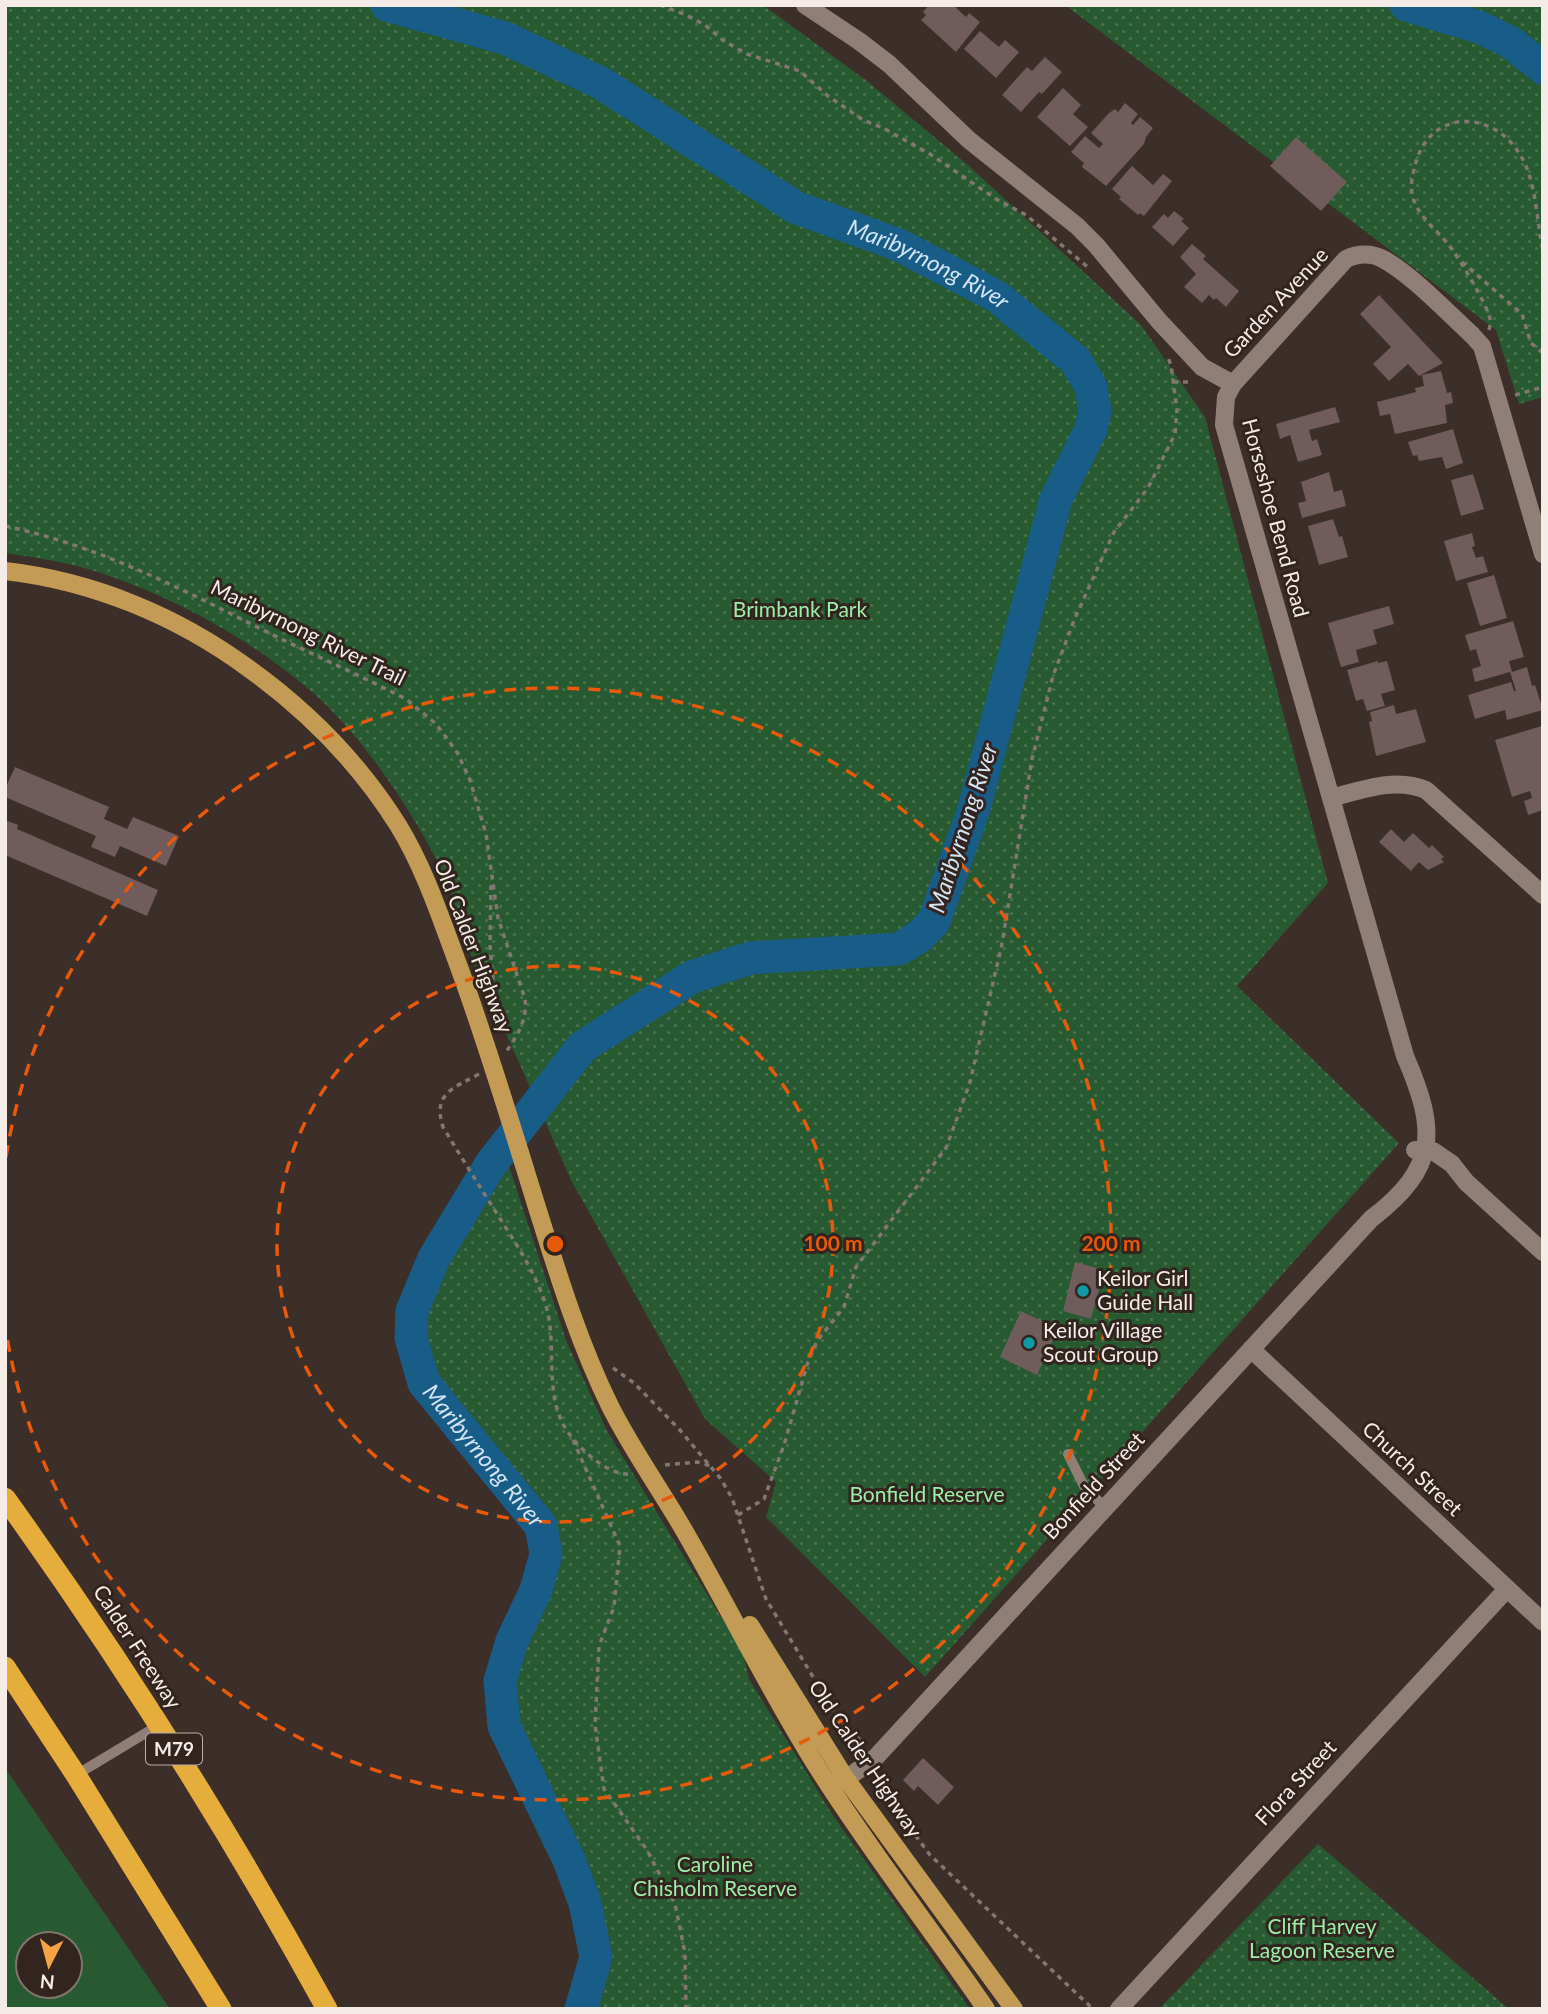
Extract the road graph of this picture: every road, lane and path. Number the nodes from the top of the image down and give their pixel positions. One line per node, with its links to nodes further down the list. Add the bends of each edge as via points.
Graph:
1 (660, 5): 5 (path, via 705,25 747,54 800,71 863,120 930,154 1026,215)
2 (805, 5): 9 (street, via 888,64 969,140 1077,226 1202,367)
3 (1543, 251): 4 (path, via 1521,155 1496,129 1464,120 1436,131 1423,145 1416,158 1412,192 1426,220)
4 (1460, 261): 6 (path, via 1490,318 1489,336); 7 (path, via 1522,314 1531,342)
5 (1099, 277)
6 (1482, 346): 9 (street, Garden Avenue, via 1398,269 1381,258 1359,254 1346,259); 13 (street, Garden Avenue)
7 (1543, 353)
8 (1167, 356): 28 (path, via 1177,410 1175,435 1148,488 1114,532 1053,676 1032,759 1002,944 959,1114 946,1148 856,1267 844,1307 817,1341 808,1362 764,1499)
9 (1233, 384): 15 (street, Horseshoe Bend Road, via 1224,411 1226,433)
10 (1543, 387): 11 (path)
11 (1512, 396)
12 (5, 526): 17 (path, Maribyrnong River Trail, via 104,554 203,599 406,699 435,723 470,780 486,834 492,876 490,946)
13 (1543, 554)
14 (5, 571): 35 (main road, Old Calder Highway, via 108,595 169,619 223,650 336,743 381,799 431,890 482,1030 549,1246 611,1408 684,1530 765,1648)
15 (1331, 798): 16 (street, via 1394,784 1426,790); 19 (street, Horseshoe Bend Road, via 1405,1056 1418,1085 1425,1116)
16 (1543, 895)
17 (496, 1018)
18 (443, 1126): 20 (path)
19 (1421, 1154): 21 (street, via 1466,1182); 22 (street, Bonfield Street, via 1371,1219)
20 (511, 1236)
21 (1543, 1252)
22 (1251, 1349): 27 (street, Bonfield Street); 29 (street, Church Street)
23 (612, 1367): 28 (path, via 634,1383 711,1466)
24 (569, 1432): 38 (path, via 620,1546 614,1607 599,1646 595,1725 604,1788 647,1850 675,1904 685,1953)
25 (1068, 1454): 27 (lane, via 1084,1486)
26 (5, 1498): 32 (highway, Calder Freeway / M79)
27 (1105, 1508): 33 (street, Bonfield Street)
28 (738, 1515): 33 (path, via 766,1599)
29 (1507, 1589): 30 (street, Church Street); 42 (street, Flora Street)
30 (1543, 1622)
31 (5, 1667): 34 (highway)
32 (159, 1725): 34 (lane); 37 (highway, Calder Freeway / M79, via 272,1908)
33 (870, 1762): 35 (street, Bonfield Street); 41 (path, via 930,1855)
34 (76, 1776): 36 (highway)
35 (839, 1784): 39 (main road, Old Calder Highway, via 868,1846); 40 (main road, Old Calder Highway)
36 (221, 2009)
37 (327, 2009)
38 (686, 2009)
39 (986, 2009)
40 (1014, 2009)
41 (1093, 2009)
42 (1119, 2009)

